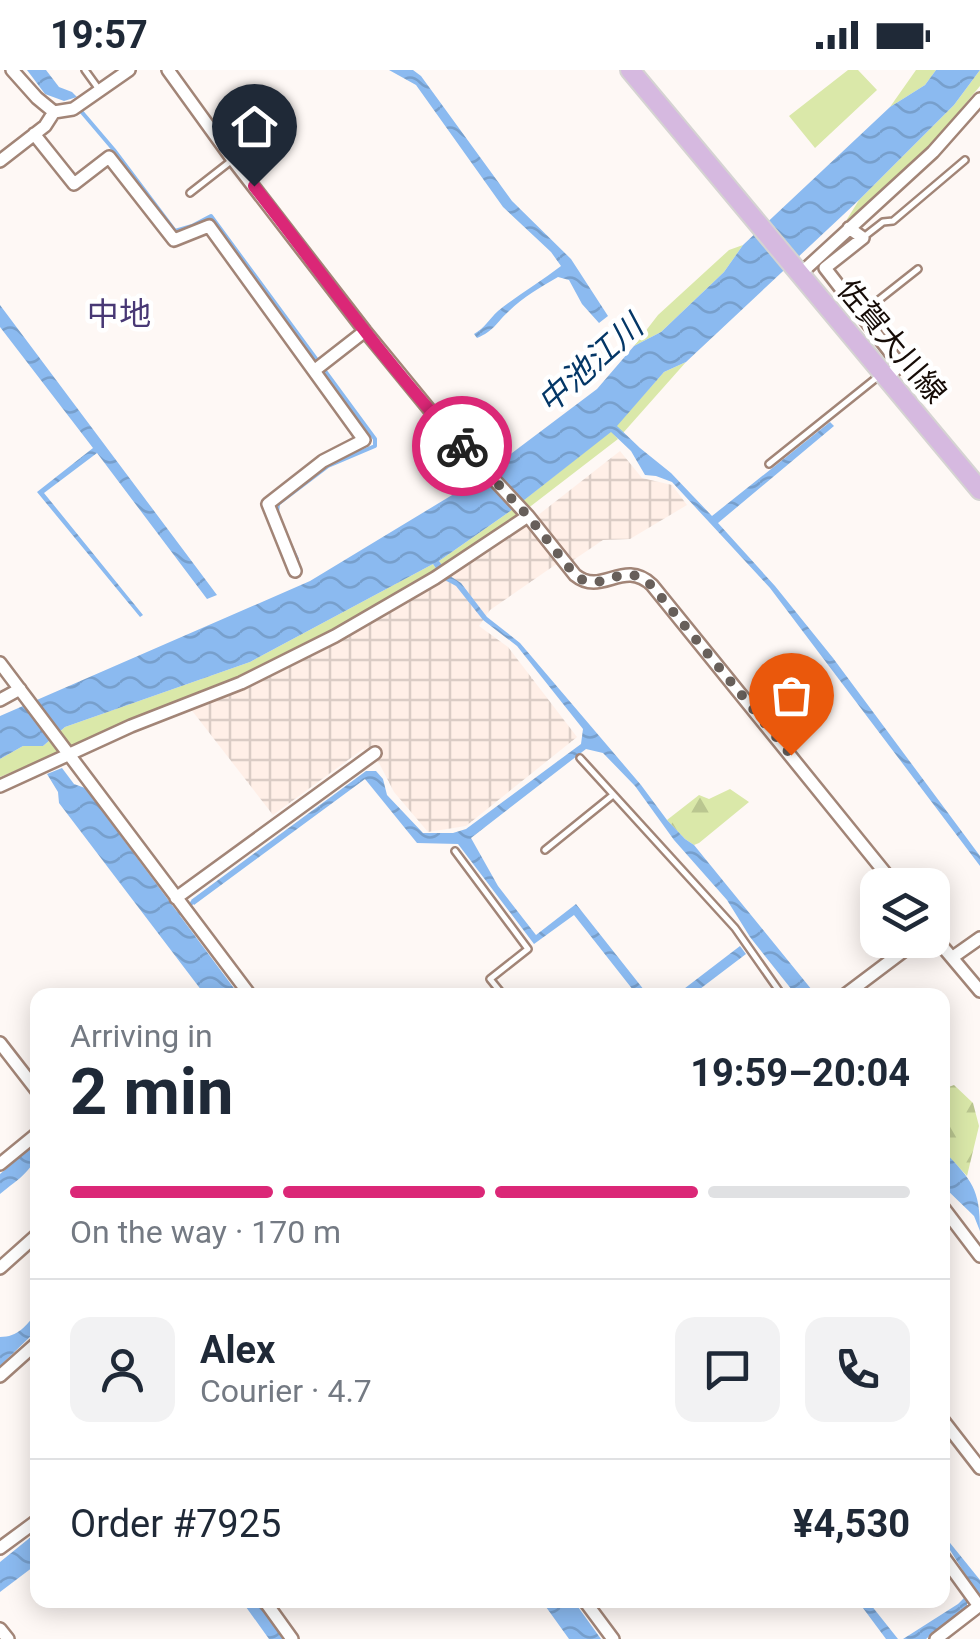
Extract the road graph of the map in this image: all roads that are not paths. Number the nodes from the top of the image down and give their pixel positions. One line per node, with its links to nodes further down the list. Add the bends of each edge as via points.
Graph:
1 (12, 70): 8 (street)
2 (85, 70): 6 (lane)
3 (128, 70): 6 (street)
4 (168, 70): 10 (street)
5 (630, 70): 17 (main road, 佐賀大川線)
6 (100, 90): 8 (street)
7 (980, 99): 14 (street)
8 (54, 112): 9 (street)
9 (34, 134): 12 (street); 20 (street, via 74,184 109,157 174,240 209,226)
10 (234, 160): 13 (lane); 19 (street)
11 (965, 160): 15 (lane)
12 (0, 162)
13 (190, 193)
14 (849, 228): 15 (street); 17 (street)
15 (863, 238): 18 (street, via 825,268)
16 (918, 269): 18 (lane)
17 (800, 274): 21 (main road, 佐賀大川線)
18 (861, 314): 21 (street, via 900,366)
19 (365, 331): 20 (street); 24 (street)
20 (319, 366): 25 (street, via 364,440 322,460 268,504)
21 (885, 376): 22 (lane); 23 (main road, 佐賀大川線)
22 (769, 464)
23 (980, 490)
24 (528, 516): 29 (street, via 335,636 241,683); 36 (street, via 584,582 637,574 652,586)
25 (295, 571)
26 (0, 663): 27 (street)
27 (21, 691): 28 (street); 29 (street)
28 (0, 700)
29 (66, 751): 32 (street); 37 (street)
30 (375, 753): 37 (street)
31 (580, 758): 33 (lane)
32 (0, 786)
33 (613, 795): 34 (lane); 44 (lane, via 735,928)
34 (545, 850)
35 (455, 852): 43 (lane, via 528,949 490,979)
36 (881, 868)
37 (176, 898): 42 (street)
38 (980, 938): 41 (street)
39 (950, 955): 41 (street)
40 (894, 958): 45 (street)
41 (953, 958): 46 (street)
42 (245, 988)
43 (497, 988)
44 (777, 988)
45 (854, 988)
46 (980, 991)
47 (0, 1042): 48 (street)
48 (30, 1081)
49 (30, 1140): 50 (street)
50 (0, 1164)
51 (950, 1217): 53 (street)
52 (30, 1241): 54 (street)
53 (980, 1256)
54 (0, 1268)
55 (30, 1349): 56 (street)
56 (0, 1376)
57 (950, 1429): 58 (street)
58 (980, 1468)
59 (30, 1526): 60 (street)
60 (0, 1548)
61 (950, 1566): 62 (street)
62 (979, 1606): 69 (street)
63 (270, 1608): 67 (street)
64 (590, 1608): 68 (street)
65 (0, 1629): 66 (street)
66 (8, 1639)
67 (292, 1639)
68 (613, 1639)
69 (936, 1639)

